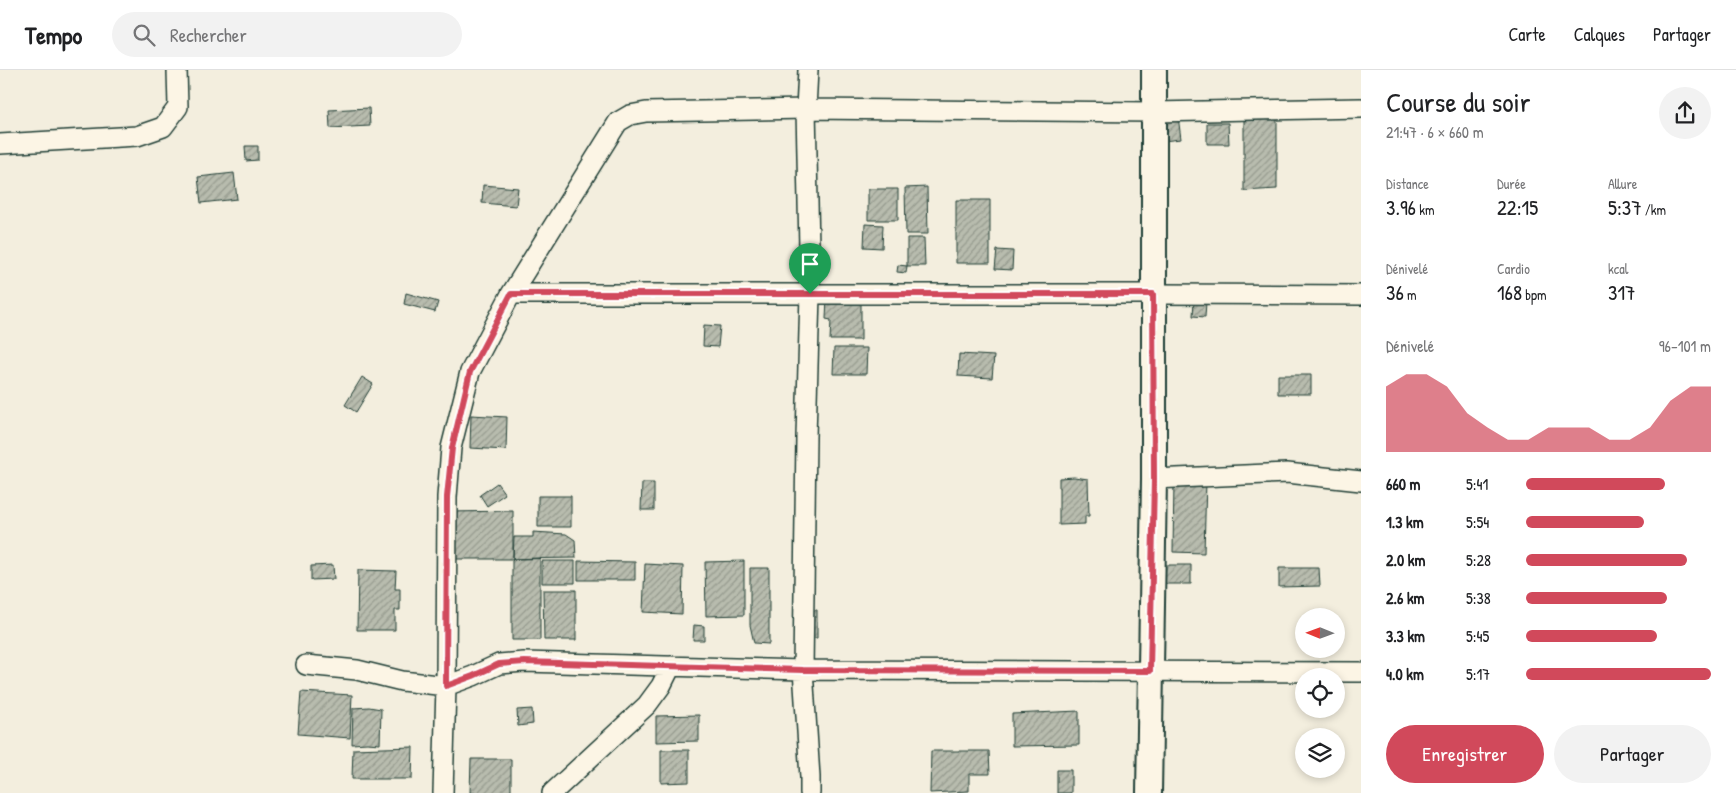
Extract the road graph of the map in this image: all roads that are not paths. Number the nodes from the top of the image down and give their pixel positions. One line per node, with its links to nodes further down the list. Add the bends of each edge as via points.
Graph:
1 (177, 70): 7 (street, via 178,108 163,127 137,136)
2 (808, 70): 5 (street)
3 (1154, 70): 6 (street)
4 (1361, 108): 6 (street)
5 (806, 109): 6 (street); 8 (street, via 646,112 630,115 618,122); 9 (street)
6 (1154, 112): 10 (street)
7 (0, 144)
8 (511, 294): 9 (street); 19 (street, via 470,372 452,448 447,497)
9 (810, 294): 10 (street); 16 (street)
10 (1153, 294): 11 (street); 12 (street)
11 (1361, 295)
12 (1154, 479): 13 (street, via 1287,473); 17 (street)
13 (1361, 481)
14 (306, 665): 19 (street, via 357,670 402,681)
15 (671, 666): 16 (street); 19 (street, via 499,664); 21 (street, via 647,706)
16 (803, 670): 17 (street); 22 (street)
17 (1150, 671): 18 (street); 23 (street)
18 (1361, 672)
19 (446, 686): 20 (street)
20 (444, 793)
21 (552, 793)
22 (810, 793)
23 (1149, 793)

